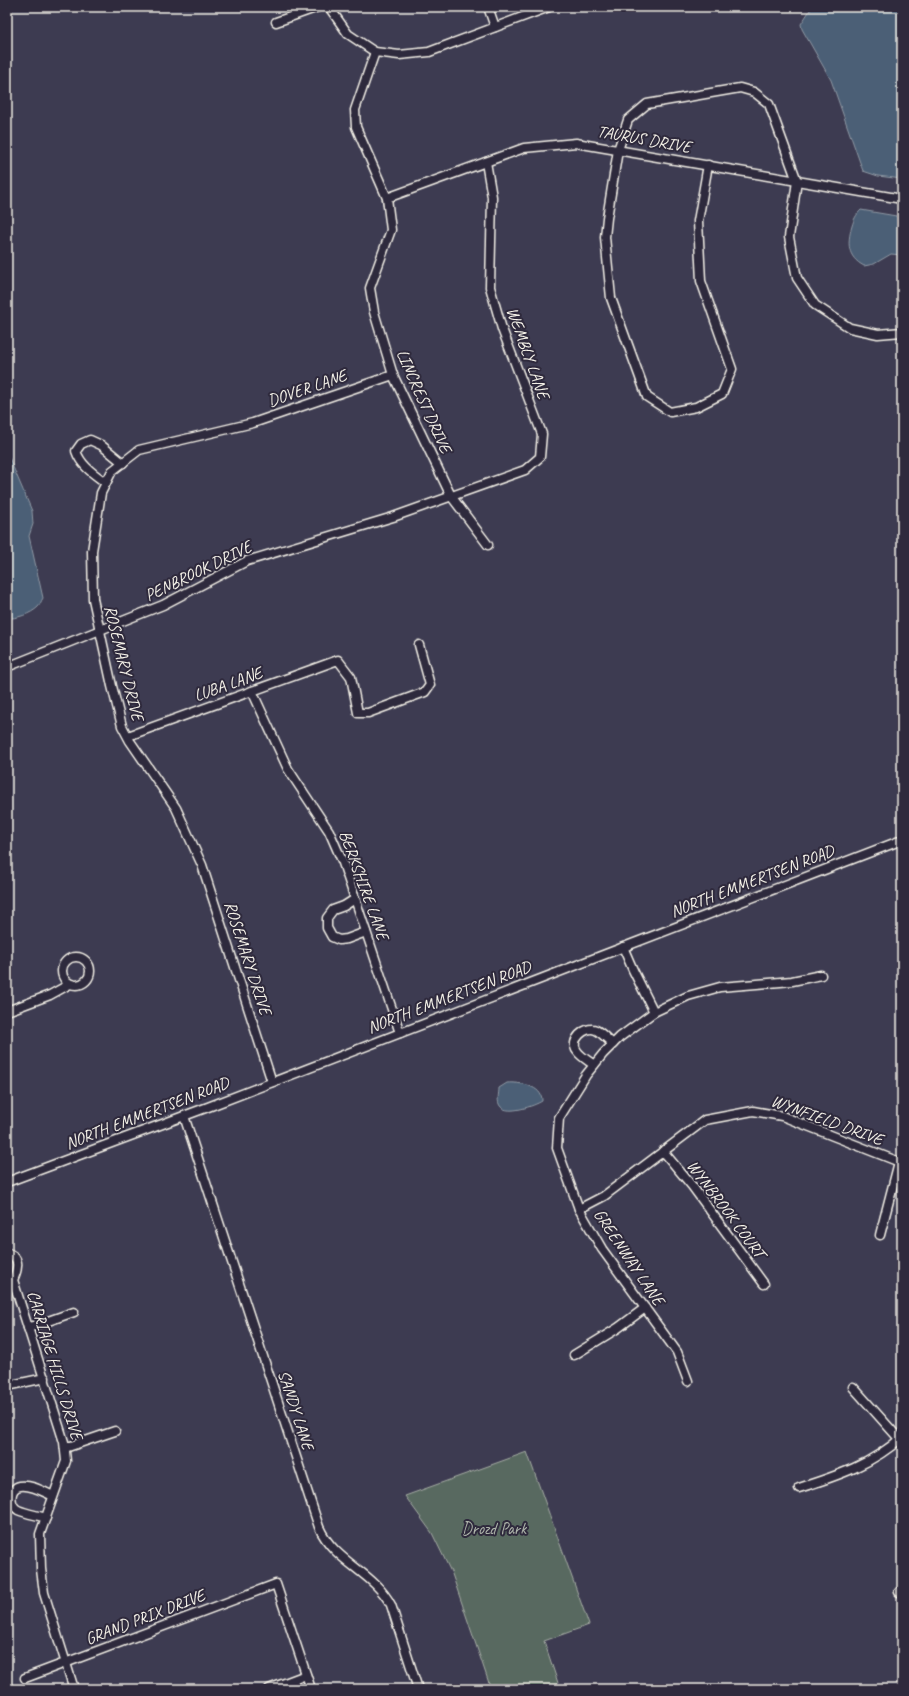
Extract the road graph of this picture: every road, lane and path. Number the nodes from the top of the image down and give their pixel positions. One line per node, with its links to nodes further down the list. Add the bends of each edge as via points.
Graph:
1 (318, 7): 5 (street)
2 (329, 7): 7 (street, via 348,34)
3 (488, 7): 6 (street)
4 (549, 7): 6 (street)
5 (276, 22)
6 (495, 27): 7 (street, via 429,52 399,55)
7 (375, 52): 12 (street, LINCREST DRIVE, via 355,110 356,127)
8 (618, 150): 9 (street, TAURUS DRIVE, via 576,143 524,148); 10 (street, TAURUS DRIVE); 10 (street, via 605,237 611,298 647,397 670,412 696,407 722,394 732,369 701,281 698,221); 11 (street, via 628,120 647,104 740,88 754,92 769,104)
9 (486, 162): 12 (street, TAURUS DRIVE); 19 (street, WEMBLY LANE, via 492,197 490,287 502,329 542,434 540,457 525,470)
10 (708, 165): 11 (street, TAURUS DRIVE)
11 (798, 181): 13 (street, TAURUS DRIVE); 14 (street, via 789,237 797,278 815,305 850,328 878,334)
12 (387, 198): 15 (street, LINCREST DRIVE, via 391,230 370,288 374,312)
13 (902, 199)
14 (902, 332)
15 (393, 375): 16 (street, DOVER LANE, via 253,423); 19 (street, LINCREST DRIVE)
16 (230, 428): 17 (street, ROSEMARY DRIVE, via 139,450)
17 (123, 463): 18 (street, ROSEMARY DRIVE, via 112,471); 18 (street, via 101,445 90,440 81,444 76,451 79,460)
18 (106, 484): 21 (street, ROSEMARY DRIVE, via 101,493 92,551 93,599)
19 (451, 496): 20 (street, LINCREST DRIVE); 21 (street, PENBROOK DRIVE, via 393,517 247,561 163,605)
20 (488, 545)
21 (100, 631): 23 (street, PENBROOK DRIVE); 25 (street, ROSEMARY DRIVE, via 122,726)
22 (419, 645): 24 (street, LUBA LANE, via 430,685 425,692 368,712 358,713 351,677 338,660)
23 (7, 667)
24 (252, 691): 25 (street, LUBA LANE); 27 (street, BERKSHIRE LANE, via 288,769 328,831 343,863)
25 (128, 736): 37 (street, ROSEMARY DRIVE, via 176,808 202,865)
26 (902, 840): 29 (street, NORTH EMMERTSEN ROAD)
27 (355, 899): 28 (street, BERKSHIRE LANE); 28 (street, via 333,910 327,918 327,928 332,937 338,940)
28 (366, 932): 34 (street, BERKSHIRE LANE)
29 (624, 947): 33 (street, via 632,970); 34 (street, NORTH EMMERTSEN ROAD)
30 (821, 975): 33 (street, via 792,981 720,987 688,996)
31 (70, 984): 32 (street, via 50,995)
32 (7, 1011)
33 (654, 1012): 35 (street)
34 (400, 1033): 37 (street, NORTH EMMERTSEN ROAD)
35 (613, 1044): 36 (street); 36 (street, via 597,1030 583,1031 578,1036 575,1043 576,1051)
36 (594, 1065): 42 (street, GREENWAY LANE, via 559,1118 557,1144)
37 (272, 1082): 38 (street, NORTH EMMERTSEN ROAD)
38 (184, 1116): 41 (street, NORTH EMMERTSEN ROAD); 67 (street, SANDY LANE, via 319,1527 331,1548 387,1597)
39 (662, 1151): 40 (street, WYNFIELD DRIVE, via 705,1120 753,1111 782,1116); 42 (street, WYNFIELD DRIVE, via 604,1196); 46 (street, WYNBROOK COURT, via 692,1186)
40 (900, 1162): 43 (street)
41 (7, 1182)
42 (579, 1209): 47 (street, GREENWAY LANE, via 602,1249)
43 (880, 1235)
44 (7, 1253): 45 (street, CARRIAGE HILLS DRIVE, via 17,1260 18,1270)
45 (10, 1281): 49 (street, CARRIAGE HILLS DRIVE)
46 (764, 1284)
47 (645, 1308): 50 (street); 52 (street, GREENWAY LANE, via 677,1352)
48 (74, 1312): 49 (street)
49 (28, 1328): 51 (street, CARRIAGE HILLS DRIVE)
50 (574, 1355)
51 (45, 1378): 53 (street); 57 (street, CARRIAGE HILLS DRIVE)
52 (688, 1381)
53 (7, 1386)
54 (853, 1387): 56 (street)
55 (115, 1431): 57 (street)
56 (901, 1439): 58 (street, via 859,1467)
57 (65, 1448): 59 (street, CARRIAGE HILLS DRIVE, via 66,1461)
58 (800, 1488)
59 (53, 1496): 60 (street, CARRIAGE HILLS DRIVE); 60 (street, via 30,1486 16,1487 12,1493 13,1505 17,1510)
60 (46, 1518): 61 (street, CARRIAGE HILLS DRIVE, via 40,1534 44,1593)
61 (66, 1663): 62 (street, GRAND PRIX DRIVE, via 276,1584); 63 (street, GRAND PRIX DRIVE); 64 (street, CARRIAGE HILLS DRIVE)
62 (306, 1675): 65 (street); 66 (street)
63 (25, 1678)
64 (74, 1689)
65 (269, 1689)
66 (311, 1689)
67 (418, 1689)

